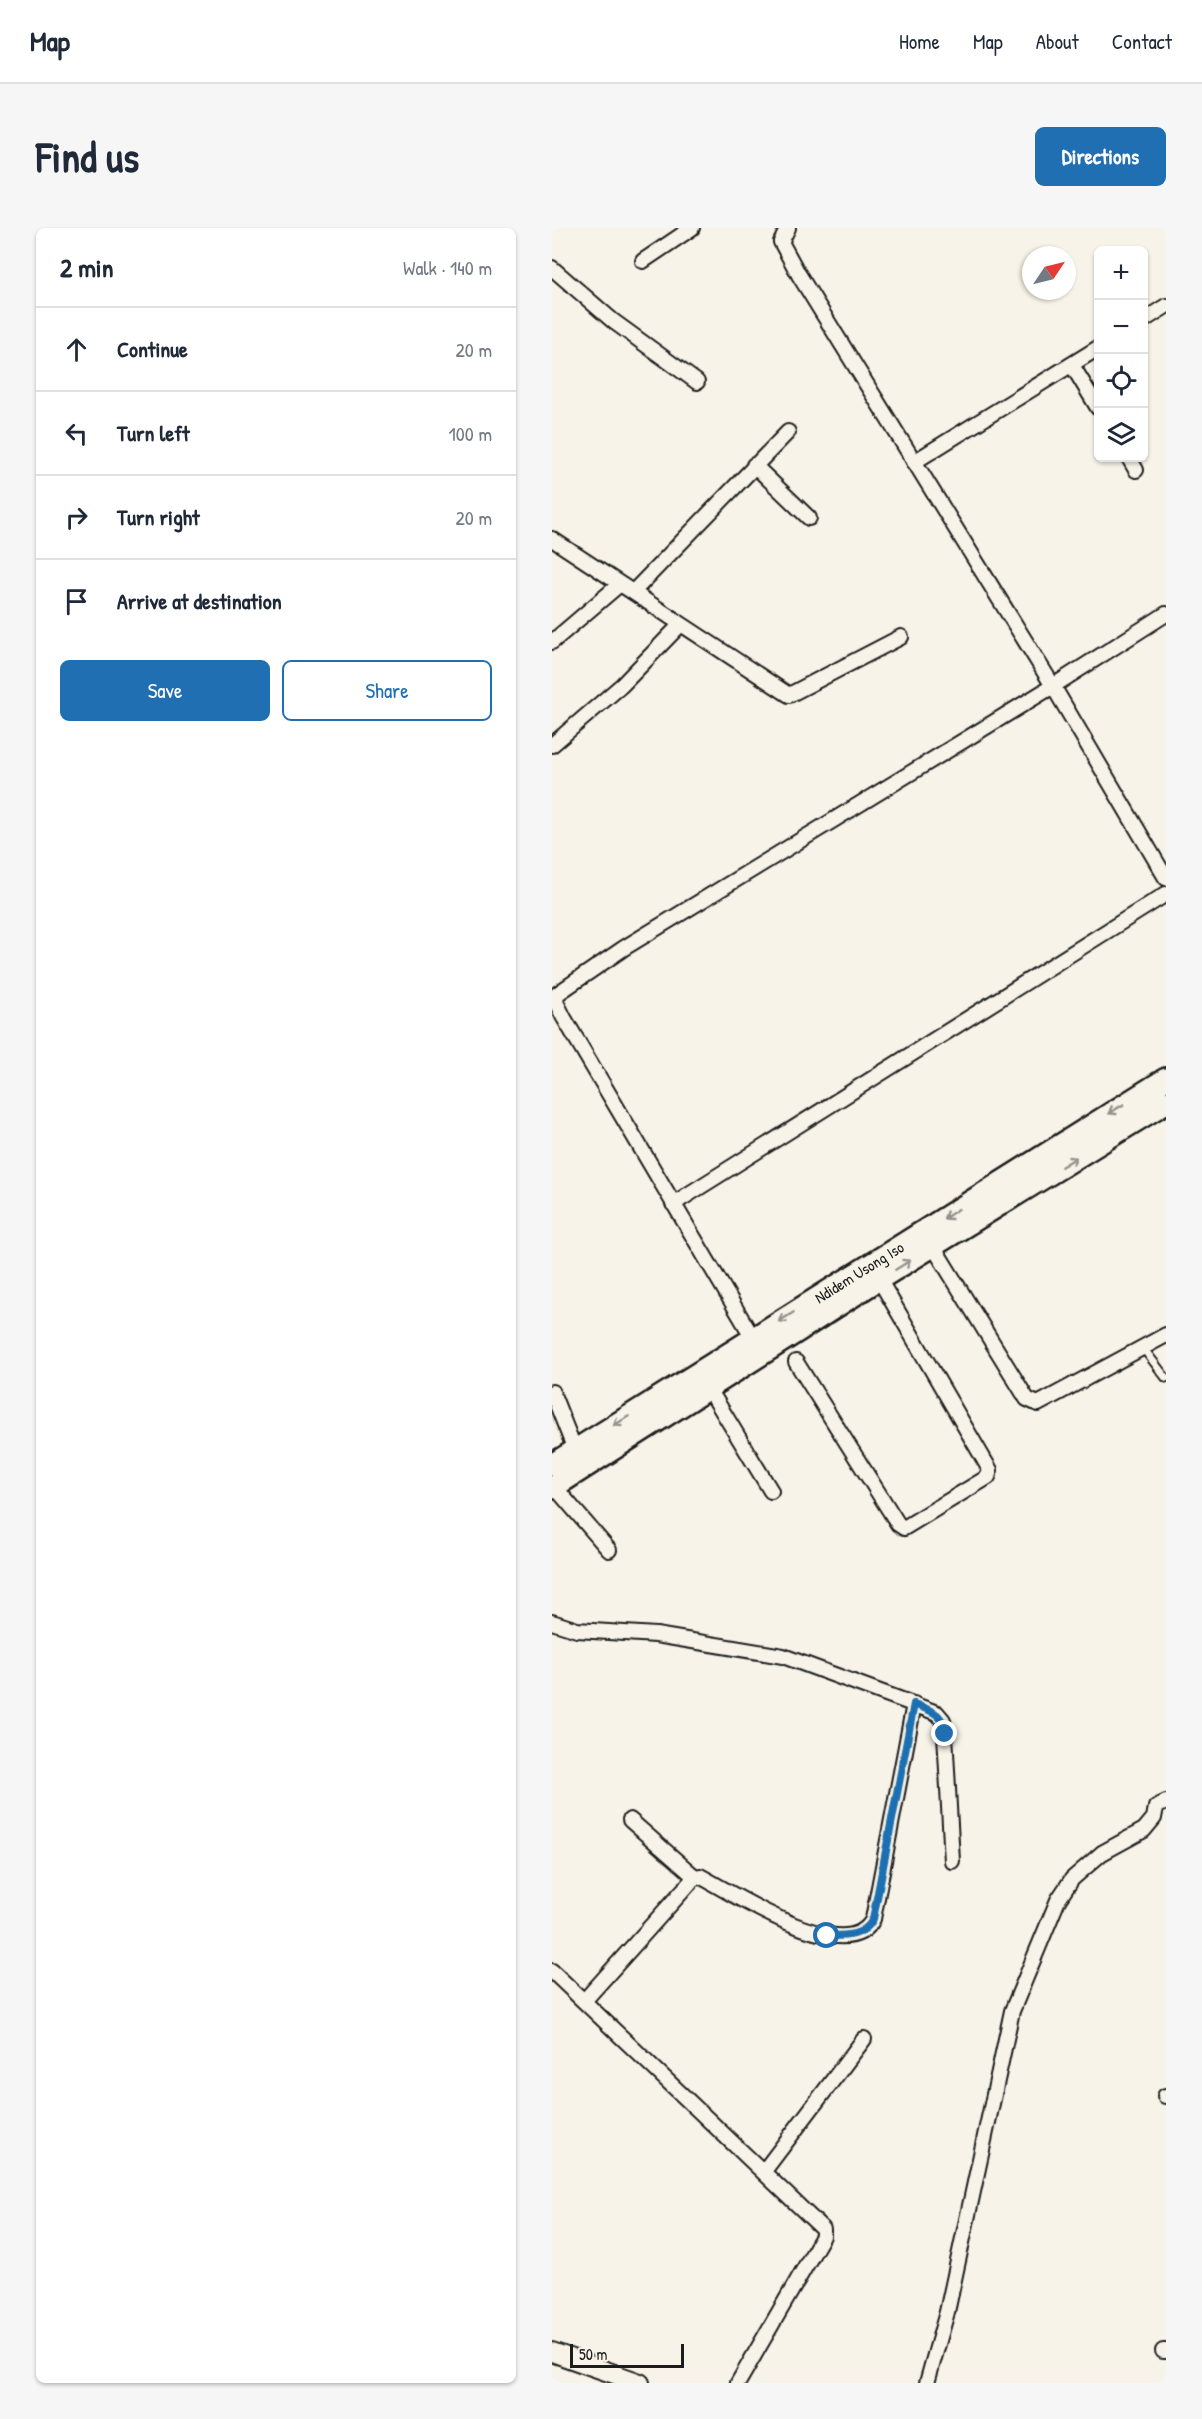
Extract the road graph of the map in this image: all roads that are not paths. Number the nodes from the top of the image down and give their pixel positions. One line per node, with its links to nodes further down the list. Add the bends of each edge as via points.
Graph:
1 (692, 228): 3 (street)
2 (789, 228): 12 (street, via 781,242)
3 (643, 261)
4 (552, 268): 9 (street, via 613,321)
5 (1166, 306): 6 (street)
6 (1148, 317)
7 (1094, 351): 8 (street)
8 (1072, 365): 10 (street); 12 (street)
9 (697, 382)
10 (1094, 401)
11 (788, 432): 14 (street)
12 (914, 462): 24 (street)
13 (1131, 462): 15 (street)
14 (754, 465): 16 (street); 19 (street)
15 (1136, 470)
16 (809, 518)
17 (552, 539): 18 (street)
18 (620, 584): 19 (street); 23 (street)
19 (633, 592): 21 (street)
20 (1166, 614): 24 (street)
21 (681, 624): 22 (street, via 789,695); 25 (street, via 622,684)
22 (901, 638)
23 (552, 642)
24 (1053, 686): 26 (street); 30 (street, via 560,990 556,1002 564,1018)
25 (552, 745)
26 (1166, 878)
27 (1166, 894): 30 (street)
28 (1166, 1079): 34 (highway, Ndidem Usong Iso, one-way to 34)
29 (1166, 1102): 31 (highway, Ndidem Usong Iso, one-way to 29)
30 (673, 1204): 34 (street)
31 (933, 1246): 32 (highway, Ndidem Usong Iso, one-way to 31); 35 (street, via 1027,1399 1038,1404)
32 (879, 1279): 36 (street, via 990,1470 988,1477 904,1528 897,1524); 38 (highway, Ndidem Usong Iso)
33 (1166, 1335): 35 (street)
34 (753, 1338): 40 (highway, Ndidem Usong Iso, one-way to 40)
35 (1143, 1348): 37 (lane)
36 (796, 1362)
37 (1166, 1378)
38 (709, 1389): 42 (highway, Ndidem Usong Iso); 43 (street)
39 (552, 1392): 40 (street)
40 (575, 1450): 41 (highway, Ndidem Usong Iso)
41 (552, 1464)
42 (553, 1487): 44 (street)
43 (771, 1491)
44 (609, 1550)
45 (552, 1622): 46 (street, via 592,1632 656,1635 783,1656)
46 (914, 1704): 49 (street, via 944,1720); 50 (street, via 869,1928 843,1936 804,1930 700,1876)
47 (1166, 1802): 58 (street, via 1156,1807 1154,1818 1144,1830 1102,1853 1072,1879 1054,1910 1012,2011 947,2312)
48 (630, 1820): 50 (street)
49 (952, 1861)
50 (695, 1877): 52 (street)
51 (552, 1971): 52 (street)
52 (584, 2001): 54 (street)
53 (864, 2039): 54 (street)
54 (764, 2171): 57 (street, via 820,2223 823,2236)
55 (552, 2352): 56 (main road)
56 (640, 2383)
57 (738, 2383)
58 (927, 2383)

